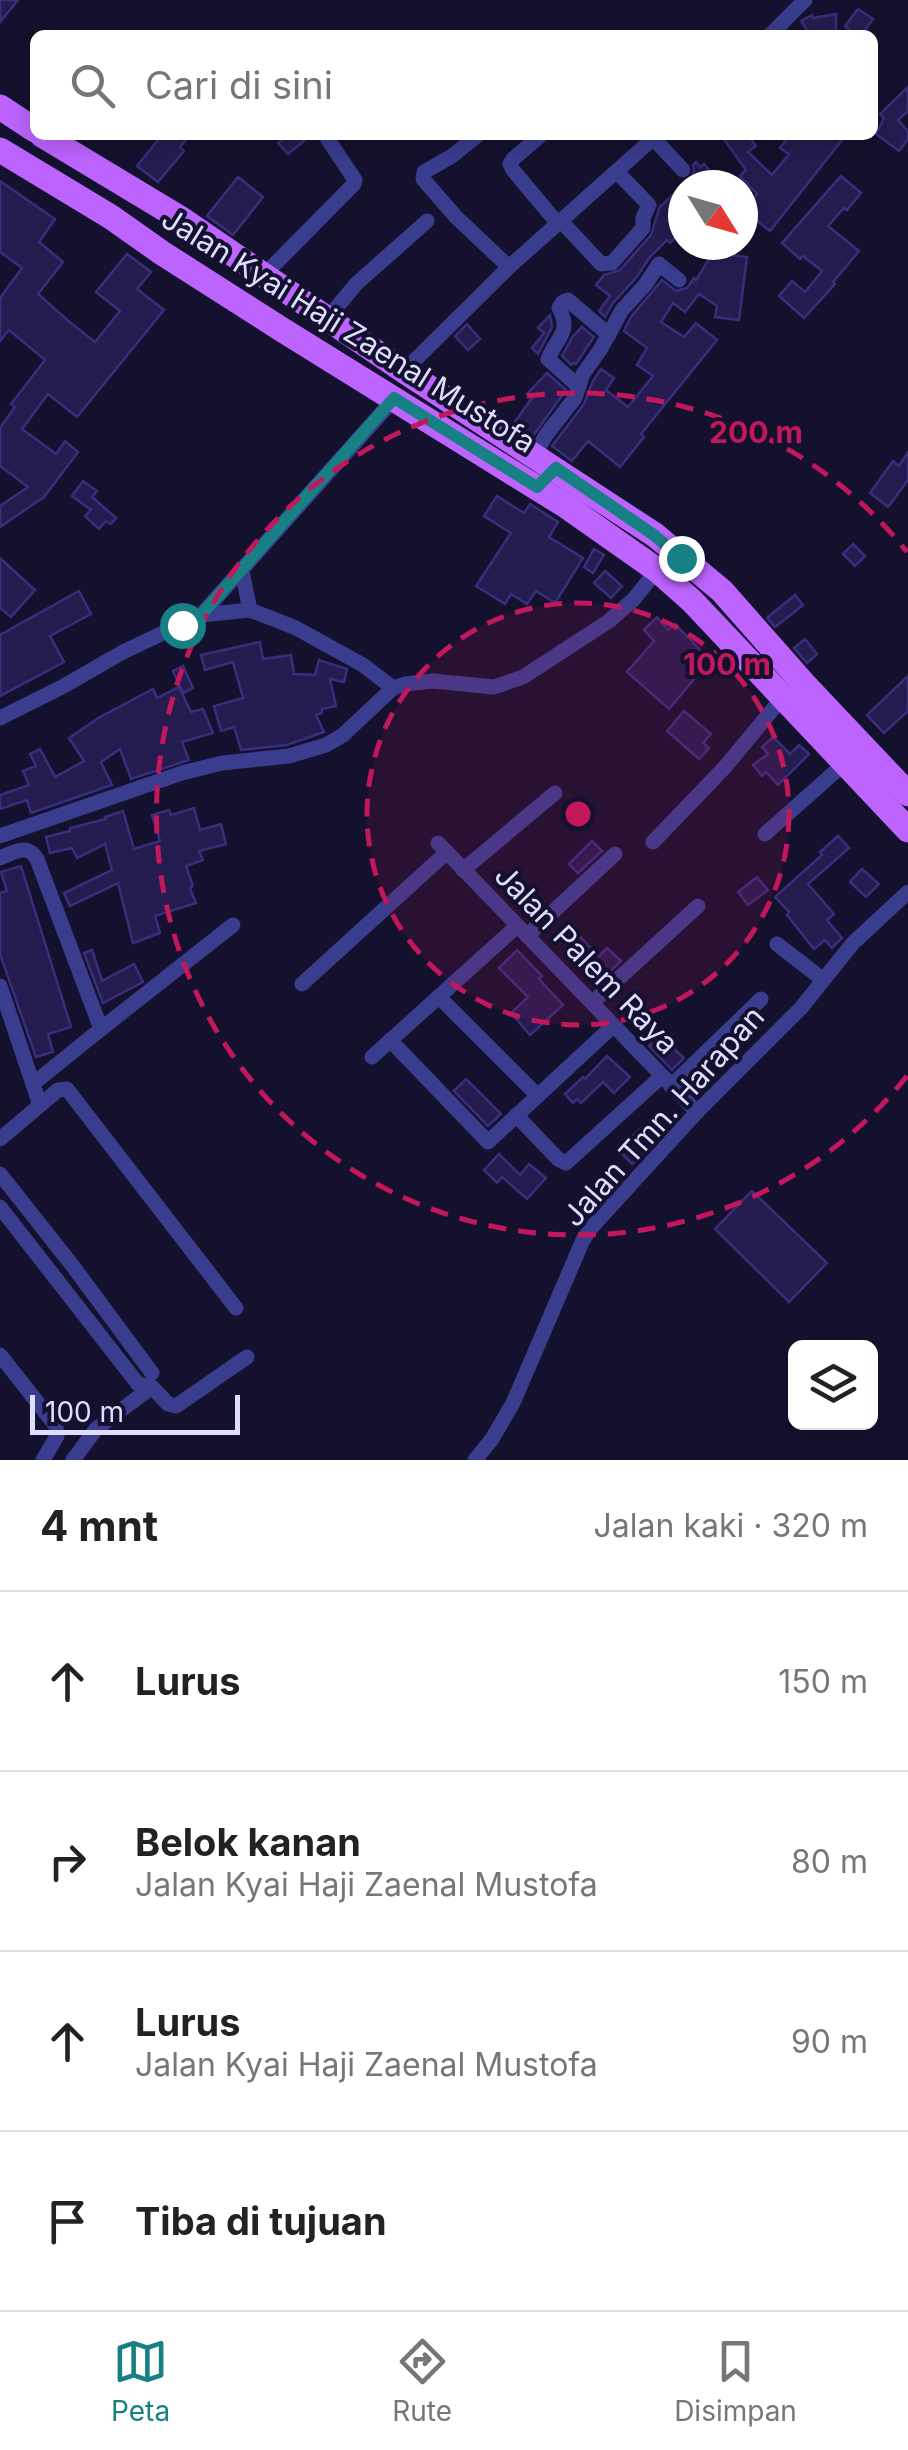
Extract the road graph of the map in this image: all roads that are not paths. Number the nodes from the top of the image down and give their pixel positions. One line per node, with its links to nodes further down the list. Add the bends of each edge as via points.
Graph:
1 (805, 0): 2 (street)
2 (775, 30)
3 (0, 107): 4 (main road)
4 (30, 127)
5 (50, 140): 14 (main road, Jalan Kyai Haji Zaenal Mustofa)
6 (327, 140): 21 (street, via 354,184)
7 (472, 140): 20 (street, via 423,179)
8 (652, 140): 13 (street)
9 (658, 140): 12 (street)
10 (520, 142): 16 (street, via 512,170)
11 (0, 150): 18 (main road, Jalan Kyai Haji Zaenal Mustofa)
12 (683, 170)
13 (617, 172): 16 (street); 17 (street, via 649,205)
14 (184, 220): 18 (main road); 21 (main road, Jalan Kyai Haji Zaenal Mustofa)
15 (427, 222): 23 (street)
16 (560, 223): 17 (street, via 601,264 612,263); 20 (street)
17 (633, 241): 19 (street)
18 (162, 253): 27 (main road, Jalan Kyai Haji Zaenal Mustofa)
19 (660, 264): 22 (street); 24 (street)
20 (508, 267): 25 (street)
21 (264, 275): 23 (main road, Jalan Kyai Haji Zaenal Mustofa)
22 (679, 280)
23 (328, 318): 25 (main road, Jalan Kyai Haji Zaenal Mustofa)
24 (609, 335): 26 (street); 26 (street, via 568,300 559,308 566,326 548,359)
25 (404, 371): 28 (main road, Jalan Kyai Haji Zaenal Mustofa)
26 (579, 387): 28 (street, via 546,435)
27 (394, 398): 29 (main road, Jalan Kyai Haji Zaenal Mustofa); 31 (street)
28 (545, 462): 29 (main road); 33 (main road, Jalan Kyai Haji Zaenal Mustofa, via 654,535)
29 (537, 487): 30 (main road, Jalan Kyai Haji Zaenal Mustofa)
30 (658, 570): 35 (main road, Jalan Kyai Haji Zaenal Mustofa); 36 (street, via 610,621 523,677 494,687 433,680)
31 (242, 571): 32 (street); 34 (street)
32 (250, 610): 34 (street); 36 (street, via 363,664)
33 (741, 614): 35 (main road); 41 (main road, Jalan Kyai Haji Zaenal Mustofa)
34 (201, 615): 38 (street)
35 (718, 628): 37 (main road, Jalan Kyai Haji Zaenal Mustofa)
36 (392, 688): 44 (street, via 326,745 182,773)
37 (784, 698): 39 (main road, Jalan Kyai Haji Zaenal Mustofa); 45 (street)
38 (0, 718)
39 (845, 762): 42 (main road, Jalan Kyai Haji Zaenal Mustofa); 43 (street)
40 (555, 793): 48 (street)
41 (908, 794)
42 (908, 830)
43 (765, 834)
44 (0, 836)
45 (653, 842)
46 (615, 854): 52 (street)
47 (0, 858): 61 (street, via 27,849 37,859)
48 (464, 870): 52 (street, Jalan Palem Raya); 55 (street, Jalan Palem Raya, via 442,848)
49 (908, 892): 54 (street, Jalan Tmn. Harapan)
50 (698, 906): 59 (street)
51 (233, 925): 61 (street)
52 (522, 931): 57 (street); 59 (street, Jalan Palem Raya)
53 (778, 944): 54 (street)
54 (822, 978): 68 (street, Jalan Tmn. Harapan)
55 (302, 984)
56 (0, 986): 65 (street)
57 (439, 997): 62 (street); 66 (street)
58 (761, 999): 64 (street)
59 (592, 1003): 60 (street, Jalan Palem Raya)
60 (613, 1026): 64 (street, Jalan Palem Raya); 66 (street)
61 (101, 1028): 65 (street)
62 (390, 1040): 63 (street); 69 (street, via 488,1142)
63 (372, 1057)
64 (666, 1081): 68 (street, Jalan Palem Raya); 69 (street, via 566,1163)
65 (34, 1084): 67 (street)
66 (537, 1095): 69 (street)
67 (40, 1105): 70 (street); 73 (street, via 67,1090)
68 (696, 1112): 79 (street, Jalan Tmn. Harapan, via 582,1240 513,1402)
69 (516, 1115)
70 (0, 1139)
71 (0, 1174): 76 (street, via 63,1253)
72 (0, 1207): 76 (street)
73 (236, 1308)
74 (0, 1355): 77 (street, via 56,1426)
75 (247, 1356): 76 (street, via 176,1406)
76 (147, 1381): 78 (street)
77 (42, 1460)
78 (73, 1460)
79 (475, 1460)

